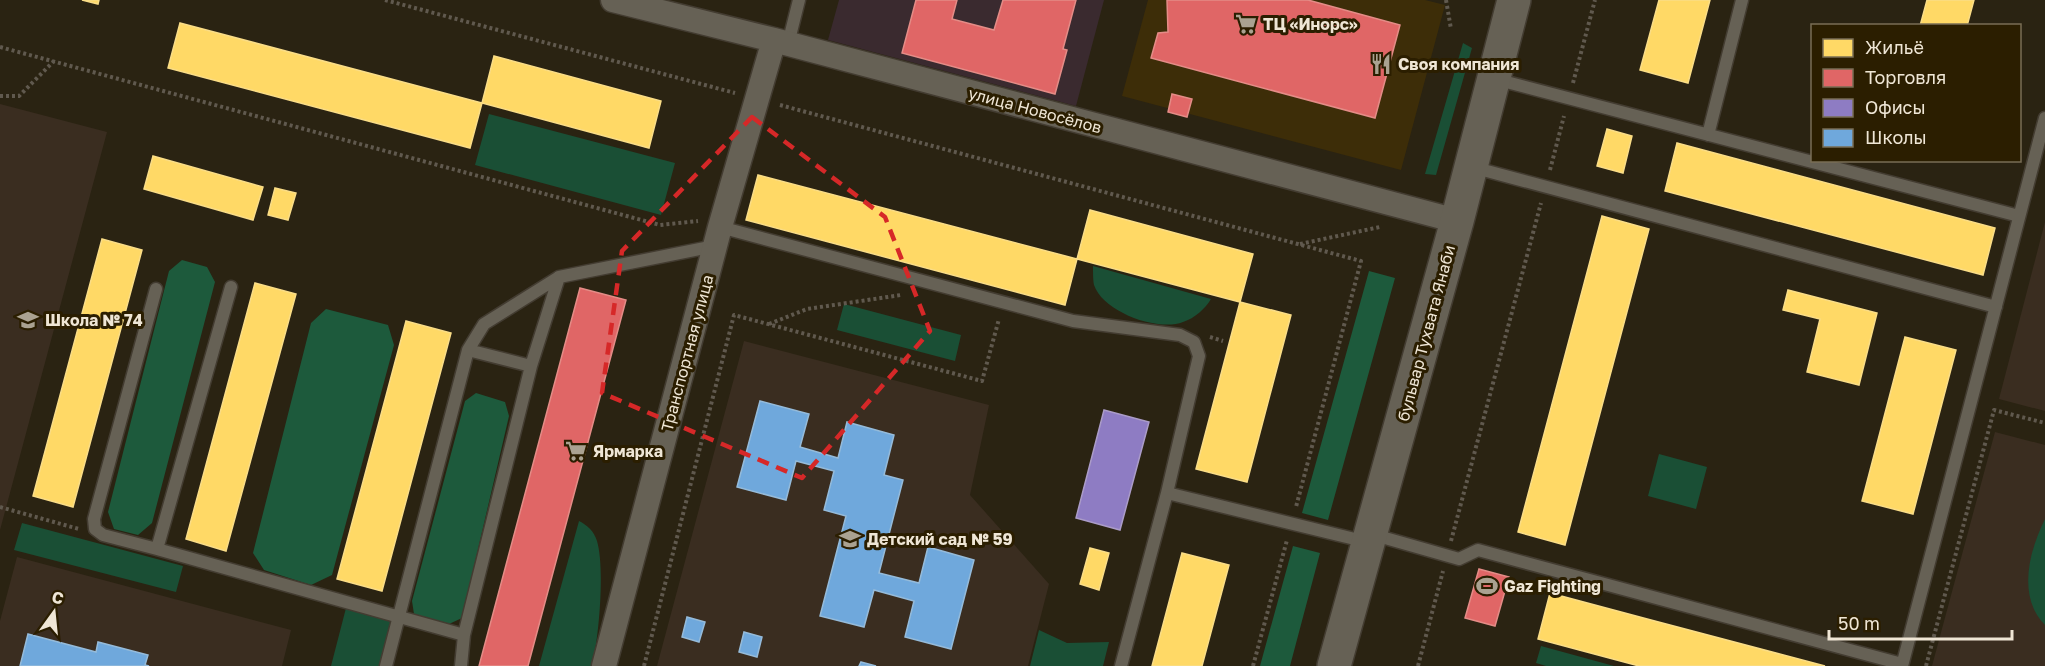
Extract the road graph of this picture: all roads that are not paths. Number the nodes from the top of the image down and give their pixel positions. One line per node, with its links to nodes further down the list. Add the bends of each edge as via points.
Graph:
1 (613, 0): 5 (street, улица Новосёлов)
2 (799, 0): 6 (lane)
3 (1514, 0): 7 (main road, бульвар Тухвата Янаби)
4 (1742, 0): 9 (lane)
5 (639, 3): 6 (street, улица Новосёлов)
6 (781, 42): 14 (street, улица Новосёлов); 15 (street, Транспортная улица, via 757,99)
7 (1494, 78): 9 (lane); 12 (main road, бульвар Тухвата Янаби)
8 (2045, 118): 13 (lane)
9 (1708, 135): 10 (lane)
10 (1811, 162)
11 (1812, 162): 13 (lane)
12 (1471, 167): 14 (main road, бульвар Тухвата Янаби); 19 (lane)
13 (2019, 216): 19 (lane)
14 (1457, 222): 23 (main road, бульвар Тухвата Янаби)
15 (719, 231): 16 (lane); 22 (lane, via 1073,321 1180,335 1194,342 1199,357); 30 (street, Транспортная улица)
16 (559, 277): 20 (lane, via 484,324); 21 (lane)
17 (231, 287): 24 (lane)
18 (156, 289): 24 (lane, via 94,519 95,529 103,535)
19 (1996, 307): 27 (lane)
20 (468, 350): 21 (lane); 25 (lane)
21 (531, 366): 26 (lane)
22 (1167, 493): 23 (lane, via 1292,524); 31 (lane)
23 (1370, 538): 27 (lane, via 1459,559 1478,550); 32 (main road, бульвар Тухвата Янаби)
24 (157, 549): 25 (lane)
25 (399, 616): 26 (lane); 28 (lane)
26 (464, 635): 29 (lane)
27 (1902, 665)
28 (386, 666)
29 (461, 666)
30 (604, 666)
31 (1121, 666)
32 (1334, 666)

